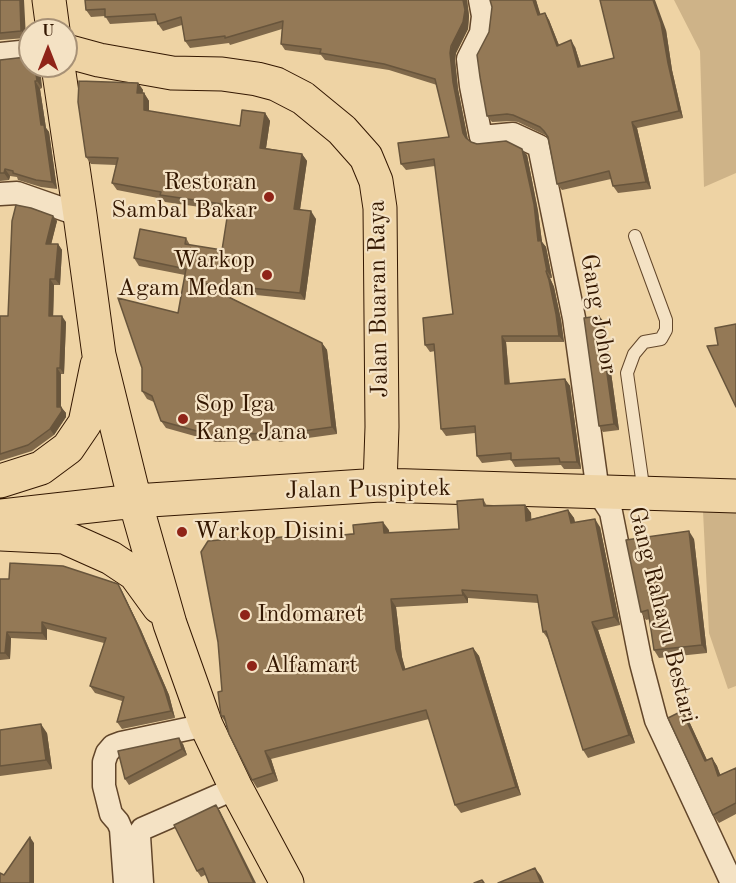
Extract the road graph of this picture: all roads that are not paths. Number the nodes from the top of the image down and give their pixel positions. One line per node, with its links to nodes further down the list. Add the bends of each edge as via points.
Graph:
1 (49, 0): 3 (main road)
2 (480, 0): 15 (street, Gang Johor, via 482,33 468,60 482,137 513,135 539,146 574,318)
3 (51, 18)
4 (18, 52): 5 (street)
5 (0, 54)
6 (78, 54): 7 (main road, Jalan Buaran Raya)
7 (99, 60): 8 (main road); 14 (main road, Jalan Buaran Raya, via 172,73 222,74 276,84 303,98 342,130 366,157 376,181 380,208)
8 (60, 80): 10 (main road)
9 (0, 194): 10 (street, via 17,193)
10 (80, 215): 12 (main road)
11 (635, 236): 16 (lane, via 666,320 662,339 644,342 633,354 627,373)
12 (99, 355): 13 (main road, via 85,423 68,448 41,468); 18 (main road)
13 (0, 481)
14 (380, 485): 15 (main road, Jalan Puspiptek); 18 (main road, Jalan Puspiptek)
15 (598, 492): 16 (main road, Jalan Puspiptek); 27 (street, Gang Rahayu Bestari, via 611,512 656,720)
16 (644, 494): 17 (main road, Jalan Puspiptek)
17 (736, 496)
18 (135, 501): 19 (main road, Jalan Puspiptek); 21 (main road)
19 (0, 516)
20 (0, 534): 21 (main road, via 64,537 111,558 135,574)
21 (170, 624): 22 (main road)
22 (206, 725): 23 (main road); 24 (street, via 122,743 107,753 104,786 111,814 121,829)
23 (236, 788): 25 (street, via 142,829); 26 (main road)
24 (125, 883)
25 (142, 883)
26 (286, 883)
27 (732, 883)

